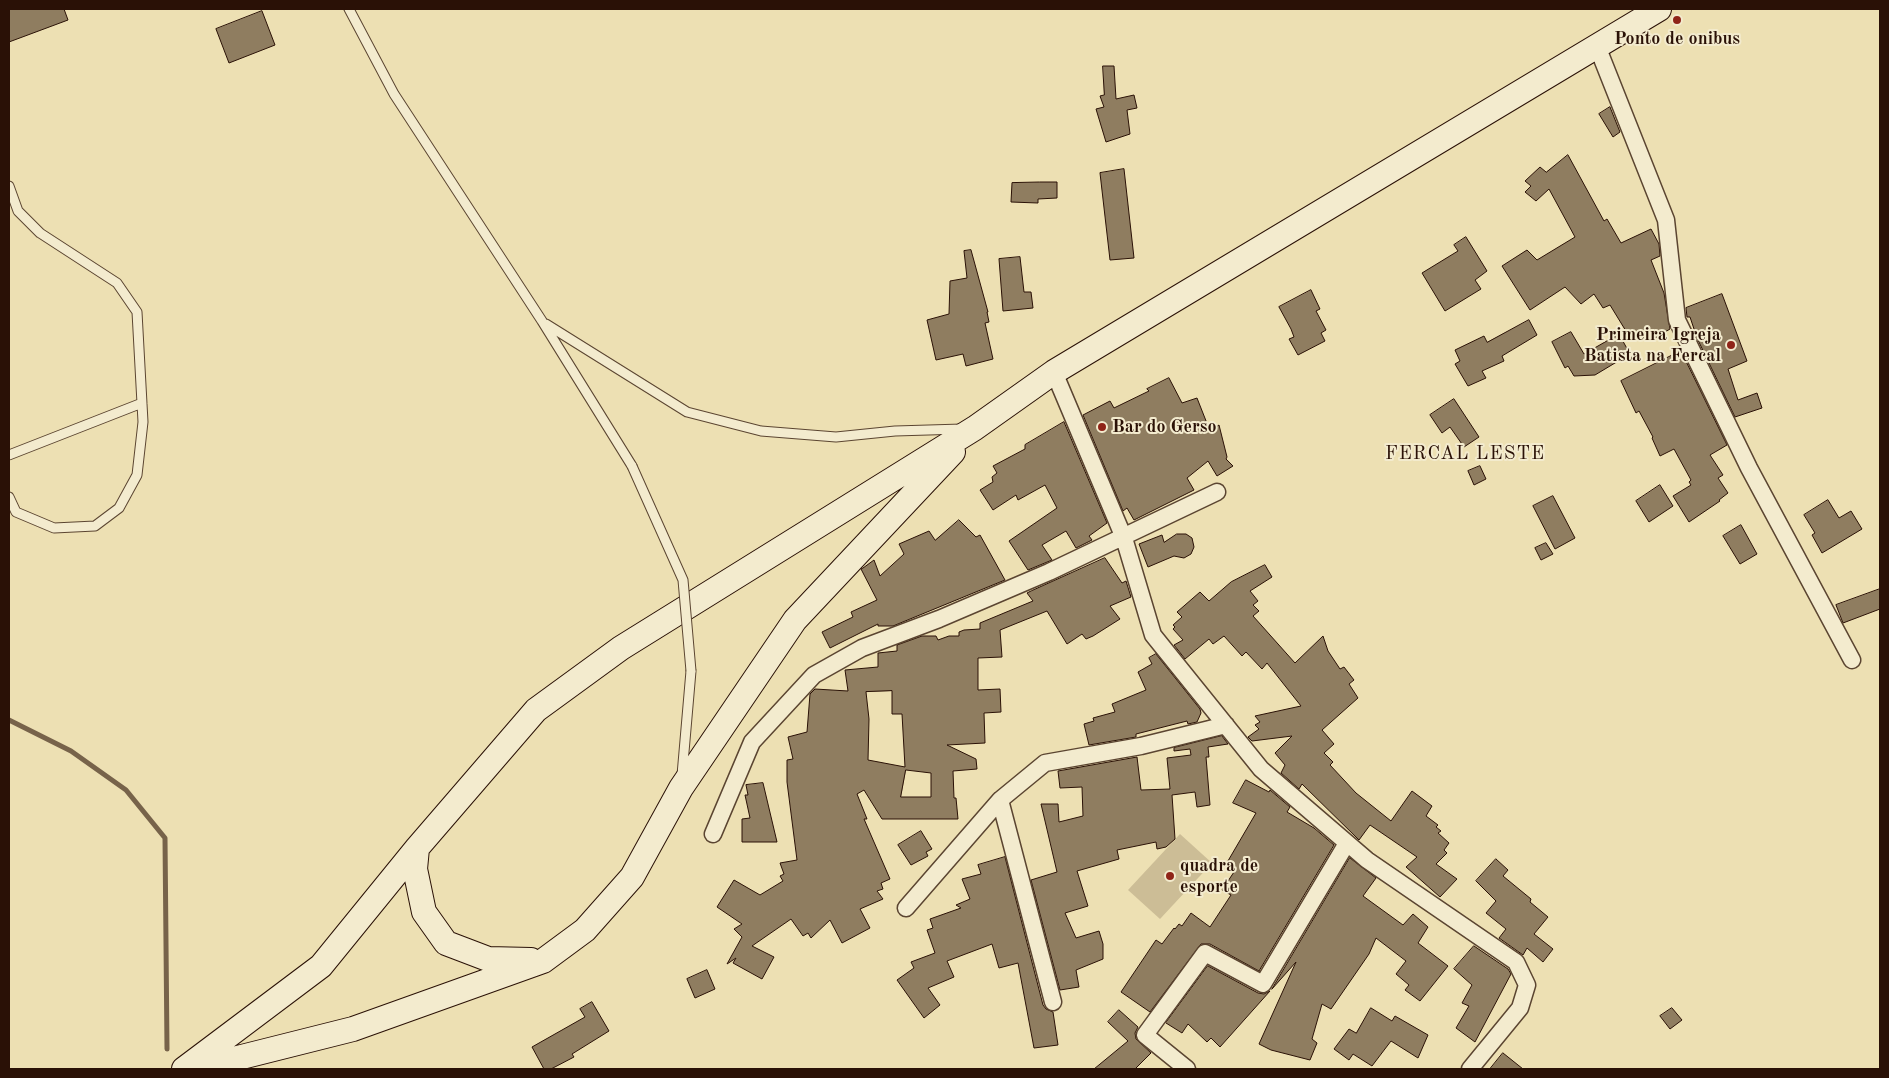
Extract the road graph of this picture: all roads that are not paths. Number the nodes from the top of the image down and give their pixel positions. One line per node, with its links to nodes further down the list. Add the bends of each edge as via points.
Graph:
1 (349, 9): 5 (lane, via 394,94)
2 (1659, 9): 3 (main road)
3 (1597, 46): 6 (main road); 13 (street, via 1666,220 1677,320 1749,468)
4 (9, 186): 7 (lane, via 18,211 40,233 117,282 137,312)
5 (542, 321): 8 (lane, via 687,412 761,431 836,436 895,430); 15 (lane, bridge, via 632,466 683,580 691,671)
6 (1054, 372): 8 (main road); 12 (street)
7 (142, 403): 9 (lane); 11 (lane, via 137,475 119,508 95,526 54,528 16,512)
8 (975, 428): 15 (main road, via 795,620); 19 (main road, via 621,648 536,710)
9 (9, 455)
10 (1217, 492): 12 (street)
11 (9, 497)
12 (1124, 538): 14 (street, via 1152,636); 17 (street, via 939,619 862,648 814,675 752,742)
13 (1852, 660)
14 (1226, 726): 16 (street, via 1046,763); 18 (street, via 1261,769)
15 (681, 788): 21 (main road, via 632,877 585,930)
16 (1000, 800): 20 (street); 22 (street)
17 (713, 834)
18 (1347, 844): 25 (street, via 1263,984 1205,953 1145,1034); 26 (street, via 1516,962 1527,985 1520,1008)
19 (417, 848): 21 (main road, via 415,868 424,912 446,942 488,958); 23 (main road, via 321,966)
20 (906, 908)
21 (544, 961): 24 (main road, via 354,1029)
22 (1053, 1002)
23 (184, 1069)
24 (194, 1069)
25 (1188, 1069)
26 (1470, 1069)

